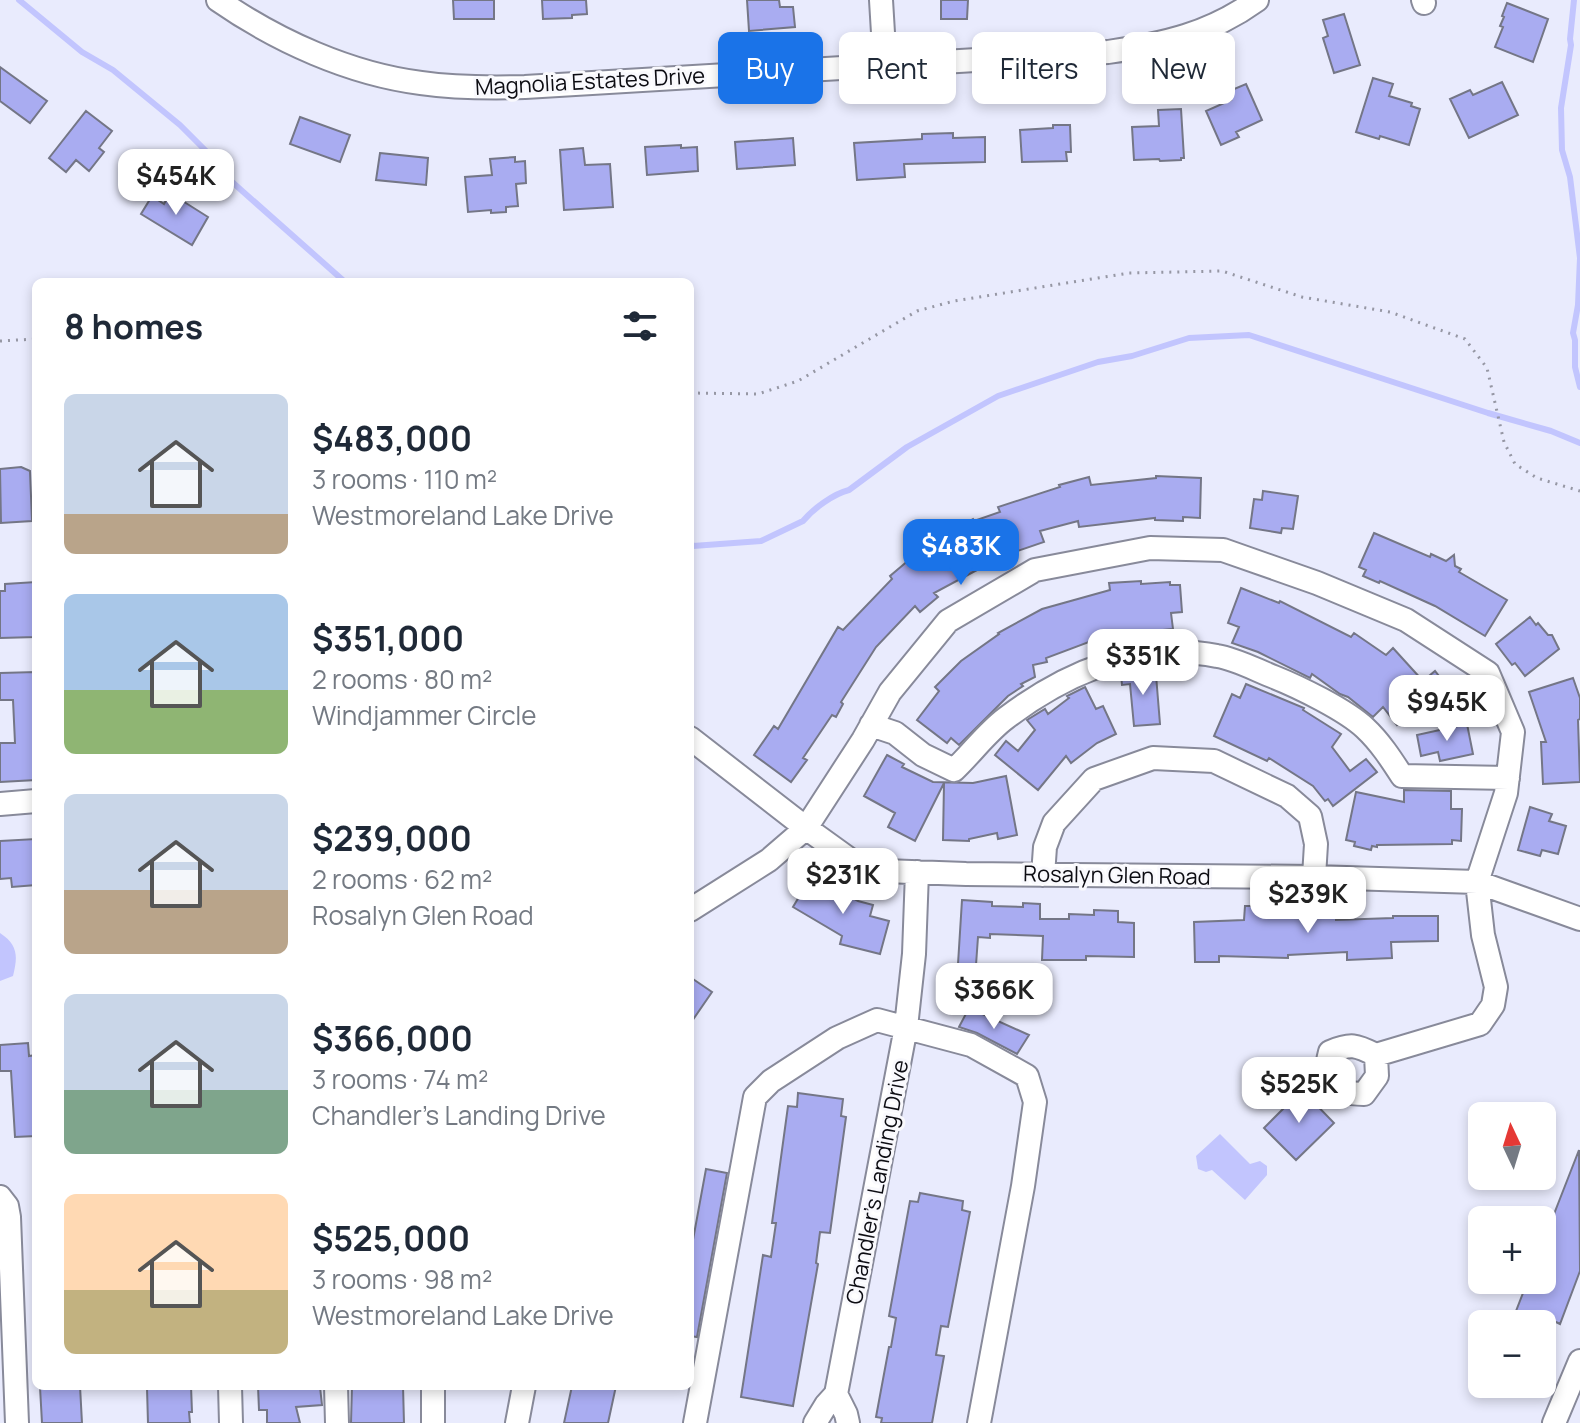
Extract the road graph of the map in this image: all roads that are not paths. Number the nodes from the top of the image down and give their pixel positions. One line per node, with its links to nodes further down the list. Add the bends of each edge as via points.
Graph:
1 (218, 0): 6 (street, Magnolia Estates Drive, via 292,44 364,71 418,83 525,87)
2 (881, 0): 4 (street)
3 (1257, 0): 5 (street, Magnolia Estates Drive, via 1175,41 1108,52)
4 (883, 32)
5 (956, 62)
6 (839, 69)
7 (871, 725): 9 (street, via 895,733 954,770 1004,720 1059,683 1142,654 1182,651 1220,656 1333,707 1363,725 1402,776); 9 (street, via 890,692 948,621 1035,570 1150,548 1223,550 1406,620 1488,673 1513,732); 12 (street)
8 (694, 741): 12 (street, Rosalyn Glen Road)
9 (1508, 778): 16 (street)
10 (32, 801): 11 (street)
11 (0, 804)
12 (806, 828): 13 (street, Rosalyn Glen Road, via 849,859 884,871); 17 (street, via 769,860)
13 (917, 872): 14 (street, Rosalyn Glen Road); 19 (street, Chandler's Landing Drive)
14 (1043, 875): 15 (street, Rosalyn Glen Road); 15 (street, via 1054,823 1094,779 1153,758 1214,761 1287,796 1310,816 1316,844)
15 (1314, 877): 16 (street, Rosalyn Glen Road)
16 (1477, 882): 18 (street, Rosalyn Glen Road); 20 (street, via 1496,987 1493,1005 1480,1024)
17 (694, 907)
18 (1580, 919)
19 (906, 1027): 27 (street, Chandler's Landing Drive); 33 (street, via 877,1020 837,1038 755,1097); 36 (street, via 971,1045 1027,1076 1035,1102)
20 (1376, 1055)
21 (0, 1197): 28 (street, via 9,1217)
22 (1580, 1361): 37 (street)
23 (230, 1390): 29 (street)
24 (336, 1390): 30 (street)
25 (433, 1390): 31 (street)
26 (523, 1390): 32 (street)
27 (836, 1394): 34 (street, Chandler's Landing Drive); 35 (street)
28 (17, 1423)
29 (231, 1423)
30 (337, 1423)
31 (433, 1423)
32 (517, 1423)
33 (695, 1423)
34 (815, 1423)
35 (848, 1423)
36 (979, 1423)
37 (1554, 1423)

